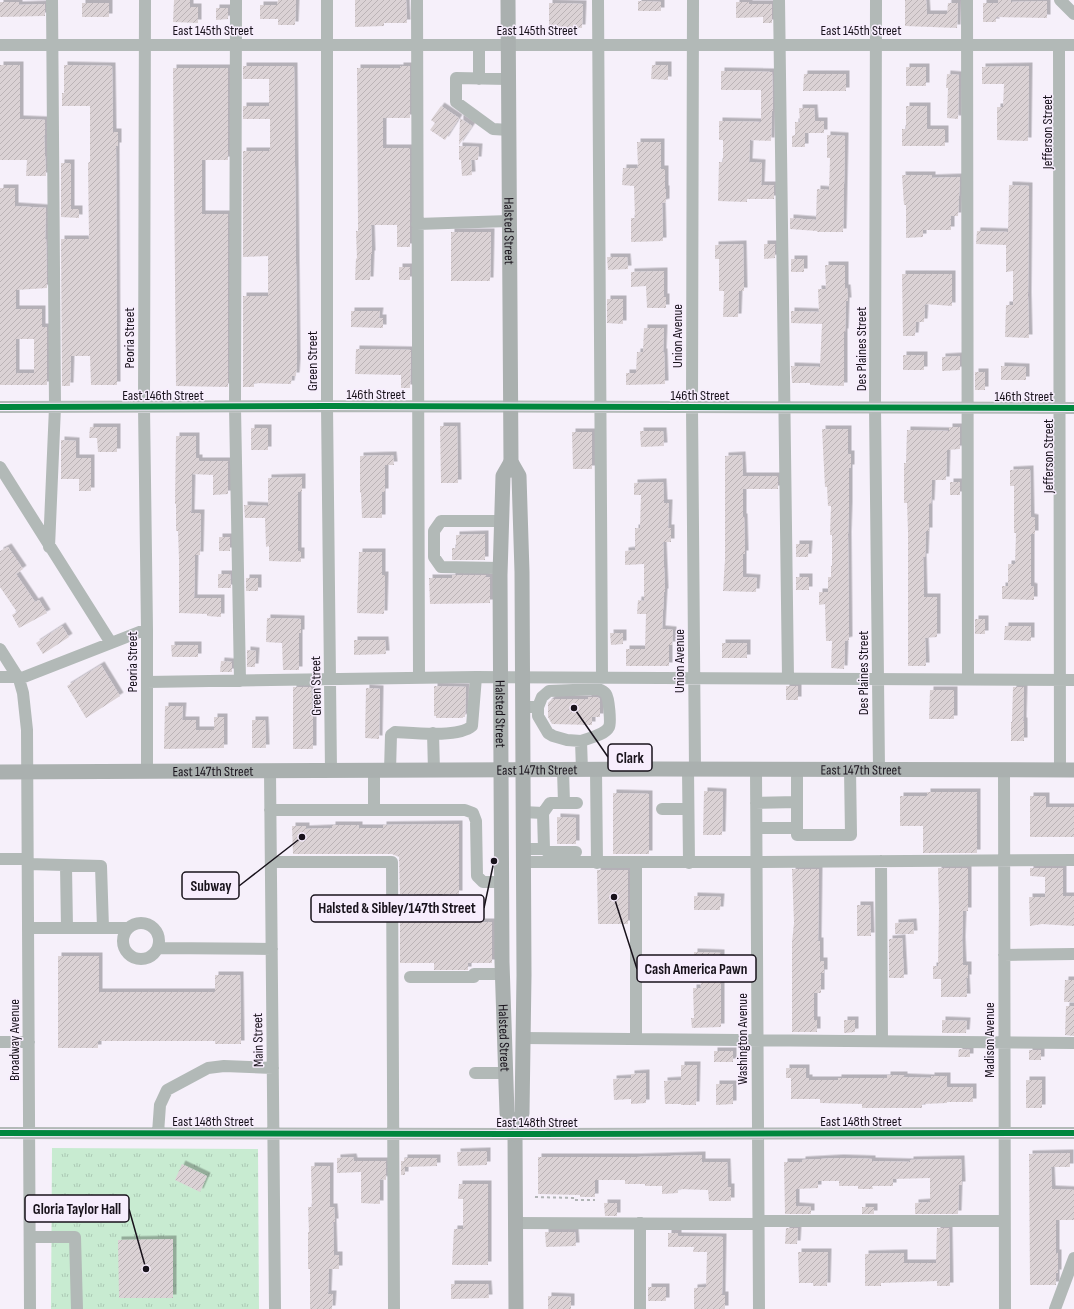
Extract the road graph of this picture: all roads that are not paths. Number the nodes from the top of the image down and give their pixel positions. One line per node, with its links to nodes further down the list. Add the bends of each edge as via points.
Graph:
1 (52, 0): 15 (street)
2 (144, 0): 16 (street, Peoria Street)
3 (236, 0): 17 (street)
4 (328, 0): 18 (street, Green Street)
5 (416, 0): 19 (street)
6 (508, 0): 21 (main road, Halsted Street)
7 (598, 0): 22 (street)
8 (693, 0): 23 (street, Union Avenue)
9 (779, 0): 24 (street)
10 (876, 0): 25 (street, Des Plaines Street)
11 (967, 0): 26 (street)
12 (1060, 0): 13 (street)
13 (1074, 14)
14 (0, 45): 15 (street, East 145th Street)
15 (52, 45): 16 (street, East 145th Street); 39 (street)
16 (145, 45): 17 (street, East 145th Street); 40 (street, Peoria Street)
17 (237, 45): 18 (street, East 145th Street); 41 (street)
18 (328, 45): 19 (street, East 145th Street); 34 (street, Green Street)
19 (417, 45): 20 (street, East 145th Street); 33 (street)
20 (479, 46): 21 (street, East 145th Street); 29 (street)
21 (508, 46): 22 (street, East 145th Street); 30 (main road, Halsted Street)
22 (598, 46): 23 (street, East 145th Street); 37 (street)
23 (693, 46): 24 (street, East 145th Street); 42 (street, Union Avenue)
24 (780, 46): 25 (street, East 145th Street); 43 (street)
25 (876, 46): 26 (street, East 145th Street); 44 (street, Des Plaines Street)
26 (967, 46): 27 (street, East 145th Street); 45 (street)
27 (1059, 46): 28 (street, East 145th Street); 46 (street, Jefferson Street)
28 (1074, 46)
29 (479, 78): 30 (street); 31 (street, via 456,78 456,102 493,129)
30 (508, 79): 31 (main road, Halsted Street)
31 (509, 130): 32 (main road, Halsted Street)
32 (509, 221): 33 (street); 36 (main road, Halsted Street)
33 (417, 224): 35 (street)
34 (327, 406): 35 (street, 146th Street); 41 (street, East 146th Street); 65 (street, Green Street)
35 (418, 406): 36 (street, 146th Street); 62 (street)
36 (510, 406): 37 (street, 146th Street); 48 (main road, Halsted Street)
37 (601, 406): 42 (street, 146th Street); 60 (street)
38 (0, 407): 39 (street, East 146th Street)
39 (54, 407): 40 (street, East 146th Street); 51 (street)
40 (144, 407): 41 (street, East 146th Street); 53 (street, Peoria Street)
41 (235, 407): 70 (street)
42 (692, 407): 43 (street, 146th Street); 63 (street, Union Avenue)
43 (784, 407): 44 (street, 146th Street); 64 (street)
44 (875, 407): 45 (street, 146th Street); 66 (street, Des Plaines Street)
45 (968, 407): 46 (street, 146th Street); 67 (street)
46 (1060, 408): 47 (street, 146th Street); 68 (street, Jefferson Street)
47 (1074, 408)
48 (511, 462): 50 (main road, Halsted Street, via 503,476); 59 (main road, Halsted Street, via 519,476)
49 (0, 467): 51 (street)
50 (502, 521): 52 (main road, Halsted Street); 52 (street, via 441,521 434,531 434,557 441,567)
51 (49, 547): 54 (street)
52 (500, 568): 58 (main road, Halsted Street)
53 (147, 629): 54 (street); 71 (street, Peoria Street)
54 (111, 643): 61 (street)
55 (0, 649): 61 (street, Broadway Avenue)
56 (0, 677): 61 (street)
57 (476, 677): 58 (street); 62 (street); 74 (street, via 472,726 468,730 455,733)
58 (500, 677): 59 (street); 81 (main road, Halsted Street)
59 (523, 677): 60 (street); 72 (main road, Halsted Street)
60 (602, 677): 63 (street)
61 (18, 678): 94 (street, Broadway Avenue, via 23,693 27,730)
62 (419, 678): 65 (street)
63 (694, 678): 64 (street); 76 (street, Union Avenue)
64 (788, 678): 66 (street)
65 (331, 679): 70 (street); 89 (street, Green Street)
66 (879, 679): 67 (street); 80 (street, Des Plaines Street)
67 (968, 679): 68 (street)
68 (1060, 680): 69 (street); 86 (street, Jefferson Street)
69 (1074, 680)
70 (240, 681): 71 (street)
71 (147, 682): 87 (street, Peoria Street)
72 (523, 707): 73 (street); 82 (main road, Halsted Street)
73 (538, 707): 75 (street, via 538,716 553,736); 75 (street, via 542,697 549,691 603,691 606,694 609,728)
74 (433, 733): 91 (street, via 395,732 391,735); 92 (street)
75 (581, 741): 84 (street)
76 (691, 769): 77 (main road, East 147th Street); 84 (main road, East 147th Street); 100 (street, Union Avenue)
77 (756, 769): 78 (main road, East 147th Street); 98 (street, Washington Avenue)
78 (797, 769): 79 (main road, East 147th Street); 95 (street)
79 (850, 769): 80 (main road, East 147th Street); 106 (street, via 851,835 797,835)
80 (879, 769): 85 (main road, East 147th Street)
81 (501, 770): 82 (main road, East 147th Street); 92 (main road, East 147th Street); 121 (main road, Halsted Street)
82 (522, 770): 83 (main road, East 147th Street); 103 (main road, Halsted Street)
83 (563, 770): 84 (main road, East 147th Street); 96 (street)
84 (589, 770): 117 (street)
85 (1004, 770): 86 (main road, East 147th Street); 111 (street, Madison Avenue)
86 (1067, 770)
87 (147, 771): 88 (main road, East 147th Street); 94 (main road, East 147th Street)
88 (270, 771): 89 (main road, East 147th Street); 101 (street, Main Street)
89 (332, 771): 90 (main road, East 147th Street)
90 (374, 771): 91 (main road, East 147th Street); 102 (street)
91 (390, 771): 92 (main road, East 147th Street)
92 (434, 771)
93 (0, 772): 94 (main road, East 147th Street)
94 (27, 772): 113 (street, Broadway Avenue)
95 (797, 802): 98 (street); 106 (street)
96 (564, 803): 97 (street); 104 (street, via 550,803)
97 (577, 803)
98 (756, 803): 105 (street, Washington Avenue)
99 (662, 809): 100 (street)
100 (688, 809): 119 (street, Union Avenue)
101 (270, 810): 102 (street); 115 (street, Main Street)
102 (374, 810): 121 (street, via 466,810 473,813 476,821 477,876 483,882)
103 (523, 812): 104 (street); 109 (main road, Halsted Street)
104 (543, 813): 107 (street)
105 (757, 828): 106 (street); 116 (street, Washington Avenue)
106 (797, 828)
107 (544, 849): 108 (street, via 548,852); 109 (street)
108 (576, 852)
109 (523, 856): 117 (street); 132 (main road, Halsted Street)
110 (0, 859): 113 (street)
111 (1004, 860): 112 (street); 114 (street); 129 (street, Madison Avenue)
112 (1074, 860)
113 (28, 861): 120 (street); 122 (street, Broadway Avenue)
114 (881, 861): 116 (street); 135 (street)
115 (271, 862): 127 (street, Main Street); 149 (street, via 392,862)
116 (757, 862): 119 (street); 134 (street, Washington Avenue)
117 (597, 863): 118 (street)
118 (636, 863): 119 (street); 133 (street)
119 (689, 863)
120 (66, 866): 123 (street); 124 (street, via 101,866)
121 (502, 882): 130 (main road, Halsted Street)
122 (28, 928): 123 (street); 137 (street, Broadway Avenue)
123 (67, 928): 124 (street)
124 (103, 928): 125 (street)
125 (127, 928): 126 (street, via 138,922 149,924 158,933); 126 (street, via 122,939 130,956 147,958)
126 (158, 948): 127 (street)
127 (272, 949): 140 (street, Main Street)
128 (1074, 954): 129 (street)
129 (1004, 955): 138 (street, Madison Avenue)
130 (503, 974): 131 (street, via 474,974 474,977); 142 (main road, Halsted Street)
131 (410, 977)
132 (524, 1038): 133 (street); 150 (main road, Halsted Street, via 522,1113)
133 (636, 1039): 134 (street)
134 (757, 1040): 135 (street); 151 (street, Washington Avenue)
135 (882, 1041): 138 (street)
136 (0, 1042): 137 (street)
137 (29, 1042): 144 (street, Broadway Avenue)
138 (1004, 1042): 139 (street); 147 (street, Madison Avenue)
139 (1074, 1043)
140 (273, 1068): 145 (street, via 208,1068 167,1090 160,1105); 146 (street, Main Street)
141 (475, 1073): 142 (street)
142 (505, 1073): 150 (main road, Halsted Street, via 507,1113)
143 (0, 1133): 144 (street, East 148th Street)
144 (29, 1133): 145 (street, East 148th Street); 156 (street, Broadway Avenue)
145 (158, 1133): 146 (street, East 148th Street)
146 (274, 1133): 149 (street, East 148th Street); 160 (street, Main Street)
147 (1004, 1133): 148 (street, East 148th Street); 151 (street, East 148th Street); 152 (street, Madison Avenue)
148 (1074, 1133)
149 (392, 1134): 150 (street, East 148th Street); 161 (street)
150 (515, 1134): 151 (street, East 148th Street); 154 (main road, Halsted Street)
151 (758, 1134): 153 (street, Washington Avenue)
152 (1004, 1221): 153 (street); 165 (street, Madison Avenue)
153 (758, 1222): 155 (street); 164 (street, Washington Avenue)
154 (515, 1223): 155 (street); 162 (main road, Halsted Street)
155 (640, 1223): 163 (street)
156 (30, 1237): 158 (street, Broadway Avenue); 159 (street, via 75,1237)
157 (1074, 1258): 166 (street)
158 (30, 1309)
159 (77, 1309)
160 (274, 1309)
161 (394, 1309)
162 (516, 1309)
163 (640, 1309)
164 (759, 1309)
165 (1005, 1309)
166 (1055, 1309)

